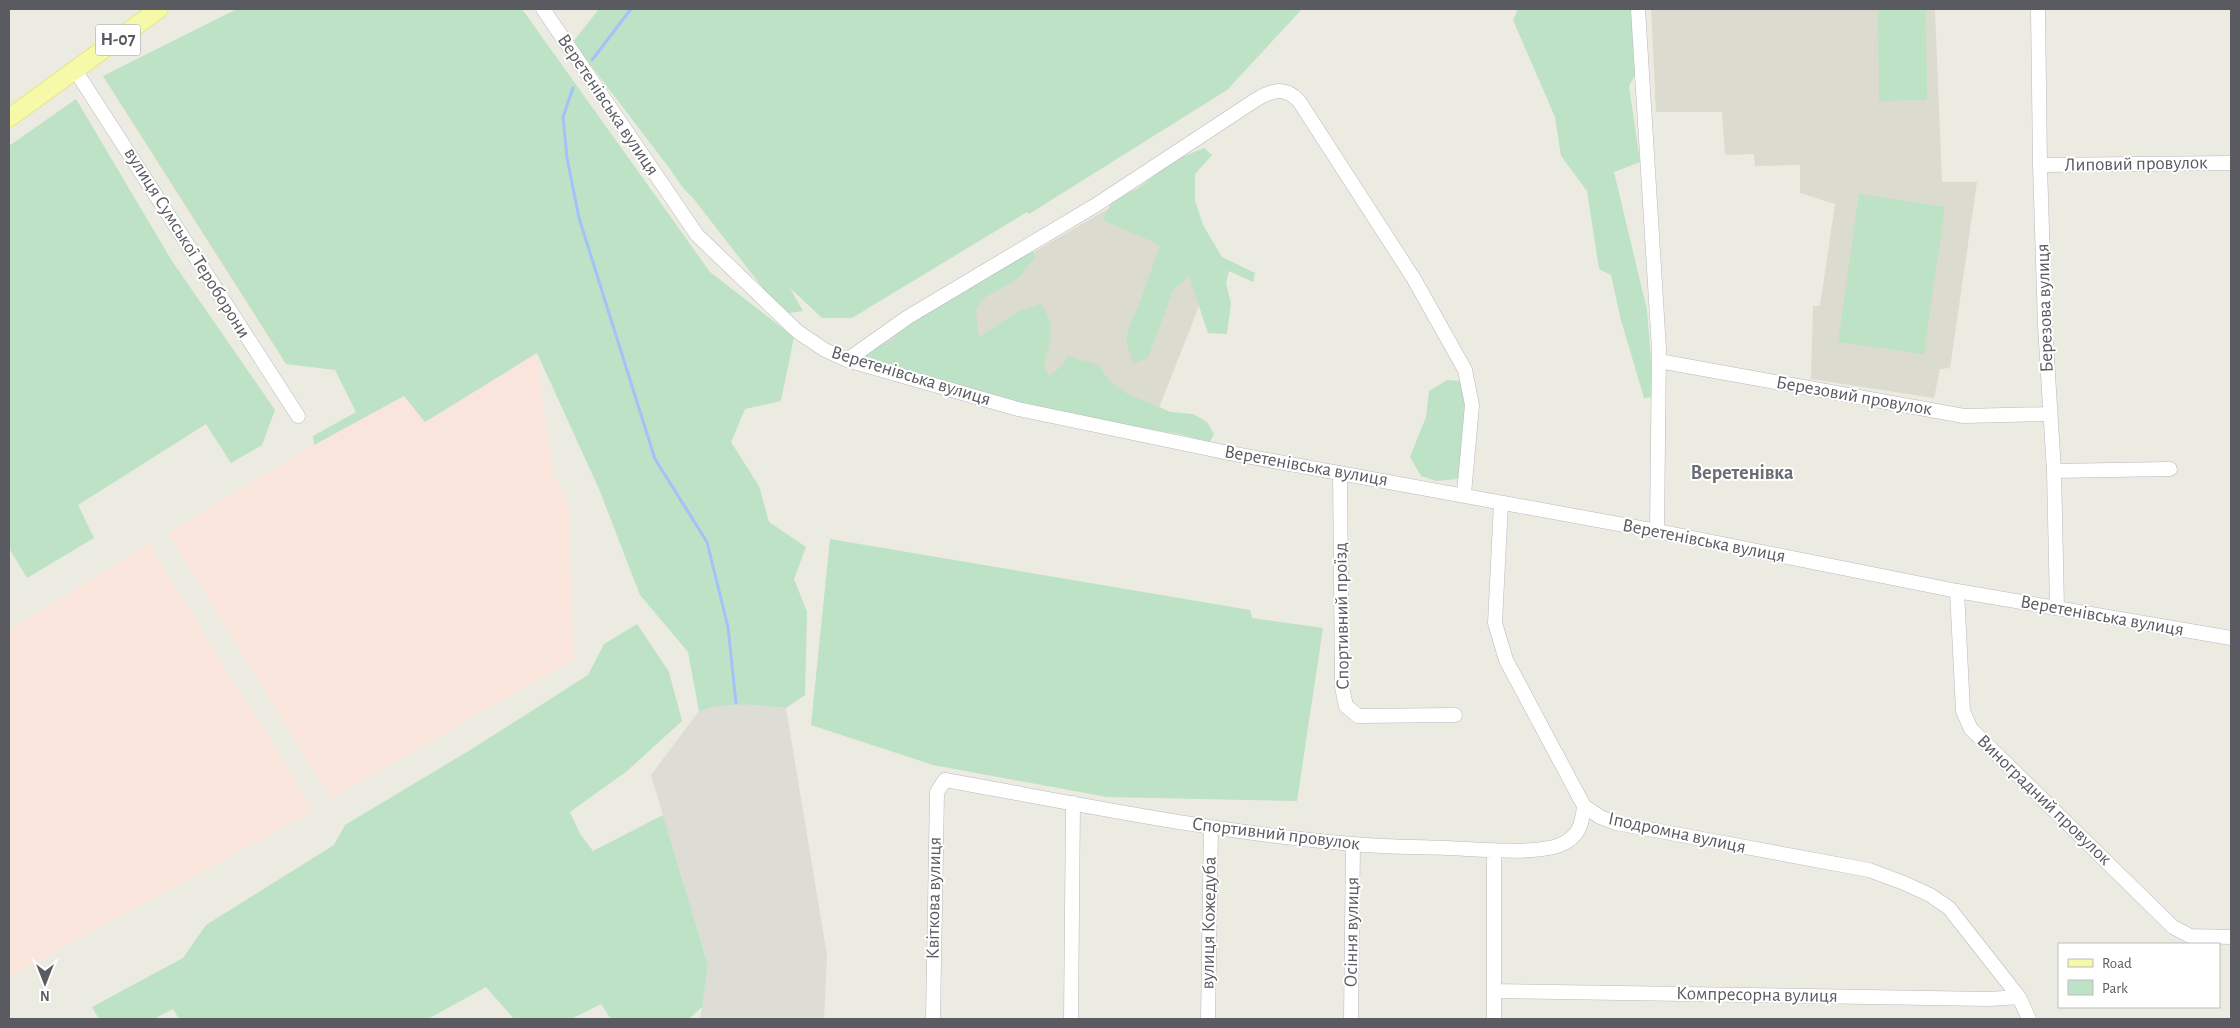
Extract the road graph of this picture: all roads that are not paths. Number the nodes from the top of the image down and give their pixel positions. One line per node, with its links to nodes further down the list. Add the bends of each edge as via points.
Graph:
1 (159, 9): 5 (main road, Н-07)
2 (543, 9): 9 (street, Веретенівська вулиця, via 697,235 798,332)
3 (1638, 9): 10 (street)
4 (2038, 9): 8 (street, Березова вулиця)
5 (75, 70): 6 (main road, Н-07); 12 (street, вулиця Сумської Тероборони)
6 (9, 118)
7 (2231, 163): 8 (street, Липовий провулок)
8 (2040, 165): 11 (street, Березова вулиця)
9 (847, 360): 15 (street, Веретенівська вулиця, via 1018,409); 16 (street, via 908,317 1096,205 1257,100 1275,90 1291,93 1414,279 1465,370 1472,405)
10 (1659, 362): 11 (street, Березовий провулок, via 1964,416); 18 (street)
11 (2050, 414): 14 (street, Березова вулиця)
12 (298, 416)
13 (2170, 469): 14 (street)
14 (2054, 471): 20 (street, Березова вулиця)
15 (1340, 474): 16 (street, Веретенівська вулиця); 22 (street, Спортивний проїзд, via 1342,687 1346,706 1358,716)
16 (1464, 494): 17 (street, Веретенівська вулиця)
17 (1501, 503): 18 (street, Веретенівська вулиця); 25 (street, Іподромна вулиця, via 1495,623 1506,660)
18 (1658, 531): 19 (street, Веретенівська вулиця)
19 (1957, 591): 20 (street, Веретенівська вулиця); 29 (street, Виноградний провулок, via 1963,711 1971,729 2173,927 2190,936)
20 (2057, 606): 21 (street, Веретенівська вулиця)
21 (2231, 638)
22 (1455, 715)
23 (945, 780): 24 (street, Спортивний провулок); 32 (street, Квіткова вулиця, via 936,792)
24 (1073, 803): 26 (street, Спортивний провулок); 33 (street)
25 (1584, 806): 28 (street, Спортивний провулок, via 1582,825 1575,837 1560,845 1544,849); 31 (street, Іподромна вулиця, via 1600,818 1616,823 1869,870 1904,883 1949,908)
26 (1211, 828): 27 (street, Спортивний провулок); 34 (street, вулиця Кожедуба)
27 (1353, 844): 28 (street, Спортивний провулок); 35 (street, Осіння вулиця)
28 (1494, 850): 30 (street)
29 (2231, 936)
30 (1494, 991): 31 (street, Компресорна вулиця); 36 (street)
31 (2019, 997): 37 (street, Іподромна вулиця)
32 (933, 1019)
33 (1072, 1019)
34 (1208, 1019)
35 (1351, 1019)
36 (1494, 1019)
37 (2029, 1019)

